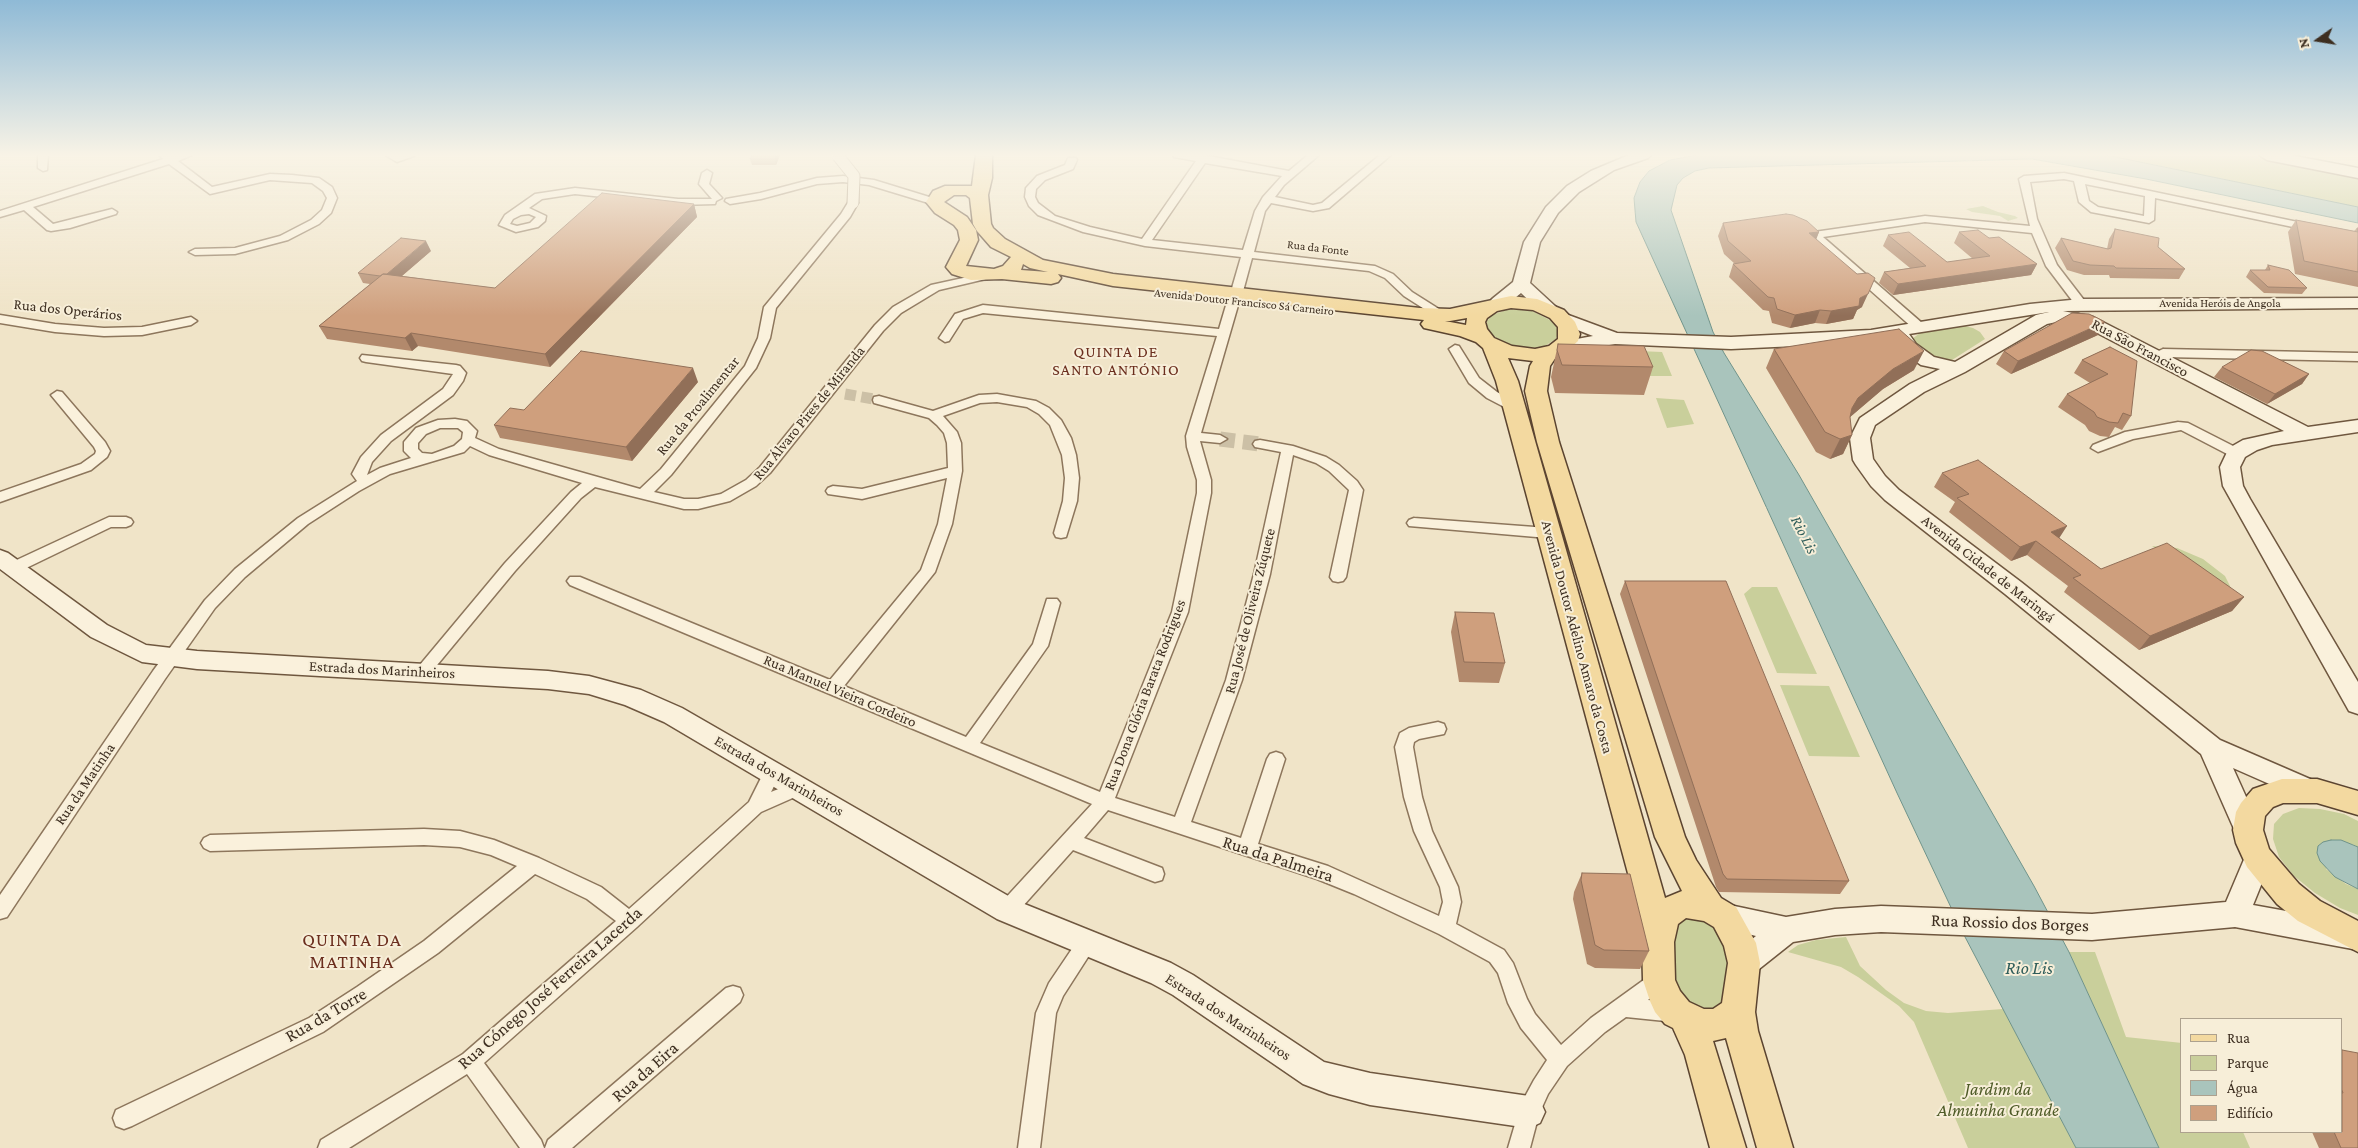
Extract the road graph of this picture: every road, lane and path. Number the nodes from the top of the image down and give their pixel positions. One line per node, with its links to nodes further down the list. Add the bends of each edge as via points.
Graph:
1 (18, 209): 19 (street)
2 (29, 209): 17 (street, via 50,228)
3 (327, 209): 24 (street, via 315,222 284,238 235,251)
4 (521, 209): 20 (street)
5 (540, 209): 18 (street)
6 (850, 209): 76 (street, Rua da Proalimentar, bridge, via 770,307 765,332 750,368 666,472)
7 (941, 209): 27 (main road, via 961,221 968,230 969,240)
8 (980, 209): 25 (main road, Avenida Doutor Francisco Sá Carneiro, via 986,231)
9 (1037, 209): 23 (street, Rua da Fonte, via 1072,226)
10 (1168, 209): 23 (street)
11 (1262, 209): 26 (street, Rua Dona Glória Barata Rodrigues)
12 (1553, 209): 29 (main road, via 1532,242)
13 (2029, 209): 21 (street, Rua São Francisco)
14 (2093, 209): 15 (street, via 2149,220)
15 (2149, 209)
16 (2218, 209): 22 (street)
17 (112, 212)
18 (536, 212): 20 (street); 20 (street, via 541,216 538,222 522,229 504,225 506,219)
19 (0, 214)
20 (514, 214)
21 (2036, 230): 34 (street, Rua São Francisco, via 2052,266); 41 (street, via 1925,219 1814,235)
22 (2319, 230)
23 (1145, 243): 26 (street, Rua da Fonte)
24 (195, 252)
25 (1014, 253): 28 (main road, via 1014,266); 31 (main road, Avenida Doutor Francisco Sá Carneiro, via 1037,264 1088,276)
26 (1248, 253): 31 (street, Rua Dona Glória Barata Rodrigues); 36 (street, Rua da Fonte, via 1371,268 1389,276 1408,294)
27 (957, 268): 28 (main road, Avenida Doutor Francisco Sá Carneiro, via 964,273); 30 (street, Rua Álvaro Pires de Miranda)
28 (995, 275): 30 (street, Rua Álvaro Pires de Miranda); 31 (main road, Avenida Doutor Francisco Sá Carneiro)
29 (1521, 284): 33 (main road); 35 (main road)
30 (935, 287): 52 (street, Rua Álvaro Pires de Miranda, via 888,318)
31 (1234, 298): 36 (main road, Avenida Doutor Francisco Sá Carneiro); 40 (street, Rua Dona Glória Barata Rodrigues); 44 (main road, Avenida Doutor Francisco Sá Carneiro, via 1434,324)
32 (2358, 303): 34 (main road, Avenida Heróis de Angola)
33 (1491, 306): 35 (main road, Avenida Doutor Francisco Sá Carneiro, via 1524,302); 36 (main road, Avenida Doutor Francisco Sá Carneiro); 44 (main road, Avenida Doutor Adelino Amaro da Costa, via 1478,315 1475,322 1477,330)
34 (2084, 313): 38 (main road); 45 (main road, Avenida Cidade de Maringá, via 2047,317); 48 (main road, Rua São Francisco)
35 (1556, 314): 43 (main road); 47 (main road, Avenida Doutor Adelino Amaro da Costa, via 1568,326 1570,334 1568,341)
36 (1444, 316)
37 (0, 319): 39 (street, Rua dos Operários, via 104,332 142,331)
38 (1961, 320): 41 (main road); 45 (main road, via 1987,328 1996,334)
39 (191, 321)
40 (1224, 333): 42 (street, via 983,309 960,317); 60 (street, Rua Dona Glória Barata Rodrigues)
41 (1909, 333): 43 (main road, via 1731,343); 51 (main road)
42 (945, 338)
43 (1614, 338): 47 (main road)
44 (1487, 341): 47 (main road, Avenida Doutor Francisco Sá Carneiro, via 1521,355); 56 (main road, Avenida Doutor Adelino Amaro da Costa, via 1503,367)
45 (2000, 343): 51 (main road, Avenida Cidade de Maringá, via 1958,368)
46 (1455, 350): 56 (street, via 1474,380)
47 (1555, 350): 110 (main road, Avenida Doutor Adelino Amaro da Costa, via 1540,366 1536,391 1548,442 1670,837 1685,868)
48 (2156, 357): 49 (street, via 2163,353); 59 (main road, Rua São Francisco)
49 (2358, 357)
50 (366, 358): 73 (street, via 456,369 460,373 448,392 386,438 366,460 359,474)
51 (1931, 371): 92 (main road, Avenida Cidade de Maringá, via 1918,388 1867,422 1860,438 1860,450 1870,471 1892,494)
52 (828, 392): 53 (street); 76 (street, Rua Álvaro Pires de Miranda, via 765,470 739,492 698,504 684,504)
53 (845, 394)
54 (57, 396): 77 (street, via 100,445 103,451 100,457 86,467)
55 (878, 400): 57 (street)
56 (1515, 408): 81 (main road, Avenida Doutor Adelino Amaro da Costa)
57 (934, 415): 72 (street, via 950,432 956,456); 80 (street, via 979,399 997,398 1031,404 1044,411 1056,423 1069,455 1070,501)
58 (2358, 426): 59 (main road)
59 (2306, 434): 69 (main road, via 2260,442)
60 (1193, 436): 61 (street); 97 (street, Rua Dona Glória Barata Rodrigues, via 1204,493 1180,612)
61 (1220, 439)
62 (468, 440): 64 (street, Rua Álvaro Pires de Miranda, via 470,431 467,428 447,423 421,432); 67 (street, Rua Álvaro Pires de Miranda); 68 (street, Rua Álvaro Pires de Miranda)
63 (1260, 444): 66 (street)
64 (410, 447): 70 (street, via 414,454); 71 (street, Rua Álvaro Pires de Miranda)
65 (2098, 448): 69 (street, via 2130,435 2183,426)
66 (1288, 449): 83 (street, via 1334,468 1356,490); 100 (street, Rua José de Oliveira Zúquete, via 1262,574 1234,680)
67 (494, 452): 68 (street, Rua Álvaro Pires de Miranda); 74 (street, Rua Álvaro Pires de Miranda)
68 (451, 453): 70 (street, Rua Álvaro Pires de Miranda)
69 (2236, 453): 89 (main road, via 2230,467 2236,492)
70 (425, 458): 71 (street, Rua Álvaro Pires de Miranda)
71 (384, 471): 73 (street, Rua Álvaro Pires de Miranda)
72 (955, 471): 75 (street, via 862,494); 88 (street, via 945,524 928,572)
73 (364, 482): 86 (street, Rua Álvaro Pires de Miranda, via 303,521 240,573 210,604)
74 (593, 482): 76 (street, Rua Álvaro Pires de Miranda); 87 (street, via 576,495 510,567)
75 (833, 491)
76 (644, 494)
77 (0, 497)
78 (126, 522): 82 (street, via 109,522)
79 (1414, 523): 81 (street)
80 (1061, 533)
81 (1548, 533): 115 (main road, Avenida Doutor Adelino Amaro da Costa)
82 (4, 561): 86 (main road, Estrada dos Marinheiros, via 116,642 142,653)
83 (1338, 577)
84 (575, 581): 88 (street, Rua Manuel Vieira Cordeiro)
85 (1052, 603): 91 (street, via 1040,646)
86 (171, 658): 87 (main road, Estrada dos Marinheiros); 109 (street, Rua da Matinha)
87 (422, 672): 94 (main road, Estrada dos Marinheiros, via 568,682 625,694 673,714)
88 (833, 688): 91 (street, Rua Manuel Vieira Cordeiro)
89 (2358, 704)
90 (1438, 729): 113 (street, via 1415,733 1406,738 1404,747 1412,797 1422,831 1449,887 1452,902)
91 (969, 745): 97 (street, Rua Manuel Vieira Cordeiro)
92 (2211, 747): 96 (main road, Avenida Cidade de Maringá); 101 (main road, Avenida Cidade de Maringá)
93 (1276, 759): 104 (street)
94 (772, 773): 95 (main road, Estrada dos Marinheiros); 99 (street, Rua Cónego José Ferreira Lacerda)
95 (798, 788): 99 (street, Rua Cónego José Ferreira Lacerda); 108 (main road, Estrada dos Marinheiros)
96 (2308, 790): 98 (main road); 101 (main road, via 2282,791 2262,798 2251,812)
97 (1105, 802): 100 (street, Rua da Palmeira); 102 (street, Rua Dona Glória Barata Rodrigues)
98 (2358, 803)
99 (754, 807): 112 (street, Rua Cónego José Ferreira Lacerda)
100 (1180, 828): 104 (street, Rua da Palmeira)
101 (2248, 830): 105 (main road)
102 (1070, 840): 107 (street); 108 (street, Rua Dona Glória Barata Rodrigues)
103 (210, 843): 106 (street, via 424,837 460,839 494,848)
104 (1247, 848): 113 (street, Rua da Palmeira, via 1353,885)
105 (2258, 858): 111 (main road); 116 (main road, via 2282,888 2309,911)
106 (533, 864): 112 (street, via 594,894); 127 (street, Rua da Torre, via 431,947 316,1025)
107 (1155, 874)
108 (1007, 910): 117 (main road, Estrada dos Marinheiros)
109 (0, 911)
110 (1717, 912): 114 (main road, Rua Rossio dos Borges); 115 (main road, via 1694,904 1679,906 1668,913); 118 (main road, via 1740,943)
111 (2234, 914): 114 (main road, Rua Rossio dos Borges, via 2081,926 1856,920); 116 (main road, Rua Rossio dos Borges)
112 (630, 921): 125 (street, Rua Cónego José Ferreira Lacerda)
113 (1446, 928): 124 (street, Rua da Palmeira, via 1497,956 1506,969 1528,1021)
114 (1786, 930): 118 (main road)
115 (1659, 931): 119 (main road)
116 (2358, 937)
117 (1087, 943): 126 (main road, Estrada dos Marinheiros, via 1184,985 1299,1064 1329,1079 1370,1089); 131 (street, via 1056,990 1046,1013)
118 (1744, 963): 122 (main road)
119 (1659, 980): 121 (street); 123 (main road, via 1663,994)
120 (733, 995): 130 (street, Rua da Eira)
121 (1624, 1007): 123 (street); 124 (street)
122 (1738, 1012): 123 (main road, via 1718,1025 1702,1025); 134 (main road)
123 (1681, 1016): 133 (main road, via 1702,1055)
124 (1560, 1059): 126 (street)
125 (470, 1061): 128 (street, Rua Cónego José Ferreira Lacerda); 129 (street)
126 (1529, 1112): 132 (street)
127 (124, 1118)
128 (330, 1148)
129 (534, 1148)
130 (556, 1148)
131 (1029, 1148)
132 (1519, 1148)
133 (1728, 1148)
134 (1775, 1148)

